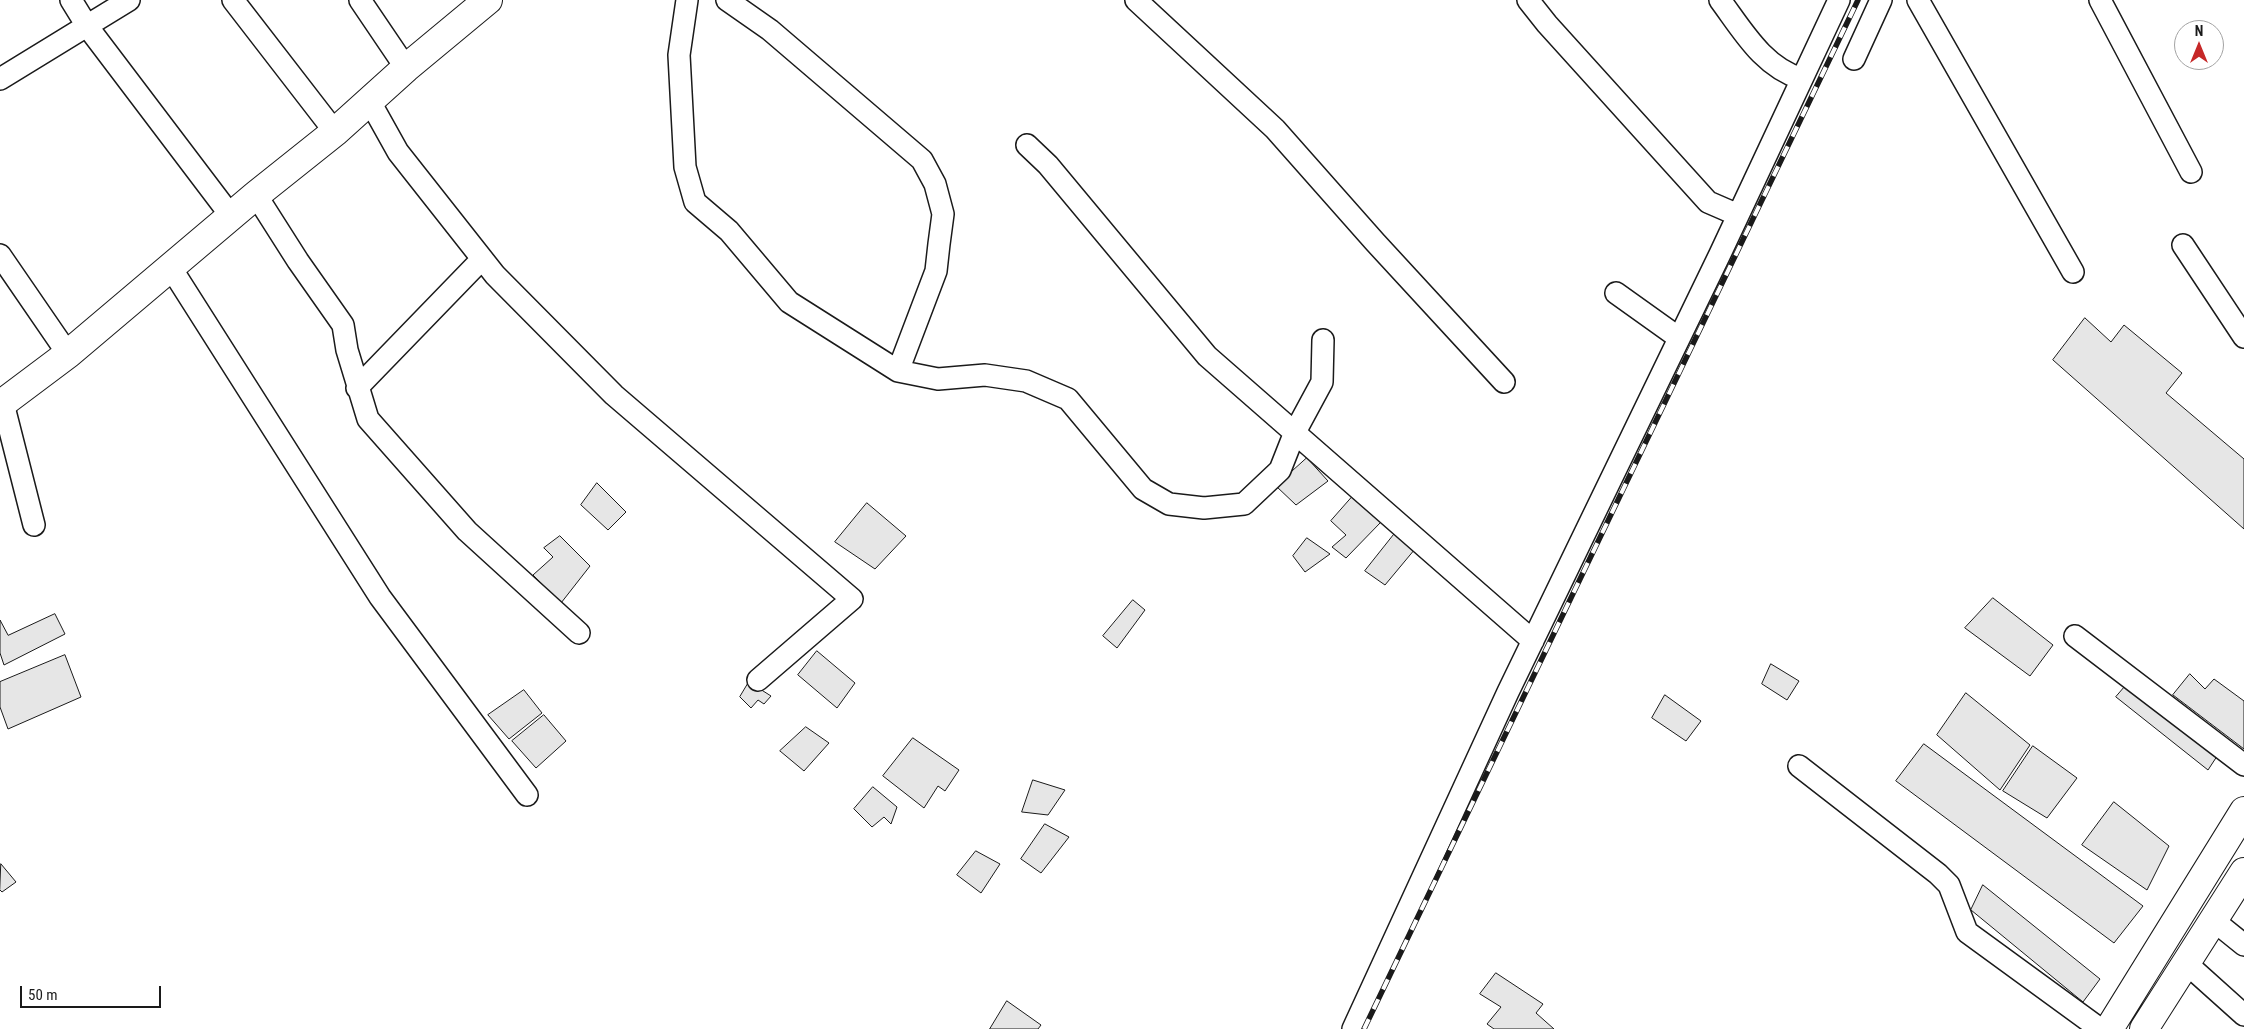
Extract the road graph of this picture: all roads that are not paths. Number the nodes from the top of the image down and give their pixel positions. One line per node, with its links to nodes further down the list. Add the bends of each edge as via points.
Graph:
1 (71, 0): 15 (street)
2 (129, 0): 15 (street)
3 (233, 0): 21 (street)
4 (360, 0): 17 (street)
5 (488, 0): 17 (main road)
6 (687, 0): 37 (street, via 680,55 685,167 695,202 729,231 789,302)
7 (727, 0): 37 (street, via 770,30 922,160 936,184 942,214 936,271)
8 (1136, 0): 38 (street, via 1275,130)
9 (1528, 0): 25 (street, via 1708,202)
10 (1720, 0): 19 (street, via 1758,53 1789,75)
11 (1840, 0): 19 (street)
12 (1881, 0): 16 (street)
13 (1918, 0): 31 (street)
14 (2100, 0): 23 (street)
15 (87, 26): 18 (street); 26 (street)
16 (1854, 59)
17 (406, 68): 20 (main road)
18 (0, 79)
19 (1802, 79): 25 (street)
20 (369, 100): 21 (main road); 29 (street, via 398,152)
21 (334, 132): 24 (main road)
22 (1027, 145): 41 (street, via 1048,165 1207,356)
23 (2191, 172)
24 (256, 195): 26 (main road); 39 (street, via 343,325)
25 (1738, 215): 34 (street)
26 (231, 216): 30 (main road)
27 (2183, 244): 33 (street)
28 (0, 255): 36 (street)
29 (482, 259): 39 (street); 46 (street, via 614,395 852,599)
30 (171, 268): 36 (main road); 49 (street, via 380,597)
31 (2073, 272)
32 (1616, 293): 34 (street)
33 (2244, 337)
34 (1679, 338): 45 (street)
35 (1323, 340): 41 (street, via 1322,382)
36 (68, 354): 40 (main road)
37 (898, 371): 41 (street, via 938,379 985,375 1026,381 1068,400 1142,489 1169,504 1204,508 1244,504 1280,470)
38 (1504, 382)
39 (357, 388): 43 (street, via 368,419 467,532)
40 (1, 404): 42 (street)
41 (1295, 432): 45 (street)
42 (34, 525)
43 (580, 633)
44 (2076, 636): 47 (street)
45 (1533, 641): 56 (street)
46 (758, 680)
47 (2244, 765)
48 (1799, 766): 57 (street, via 1938,874 1949,886 1967,932)
49 (527, 795)
50 (2244, 811): 58 (main road)
51 (2244, 872): 52 (main road)
52 (2213, 920): 53 (street); 54 (main road)
53 (2244, 945)
54 (2186, 963): 55 (street); 59 (main road)
55 (2244, 1015)
56 (1353, 1029)
57 (2100, 1029)
58 (2109, 1029)
59 (2144, 1029)

